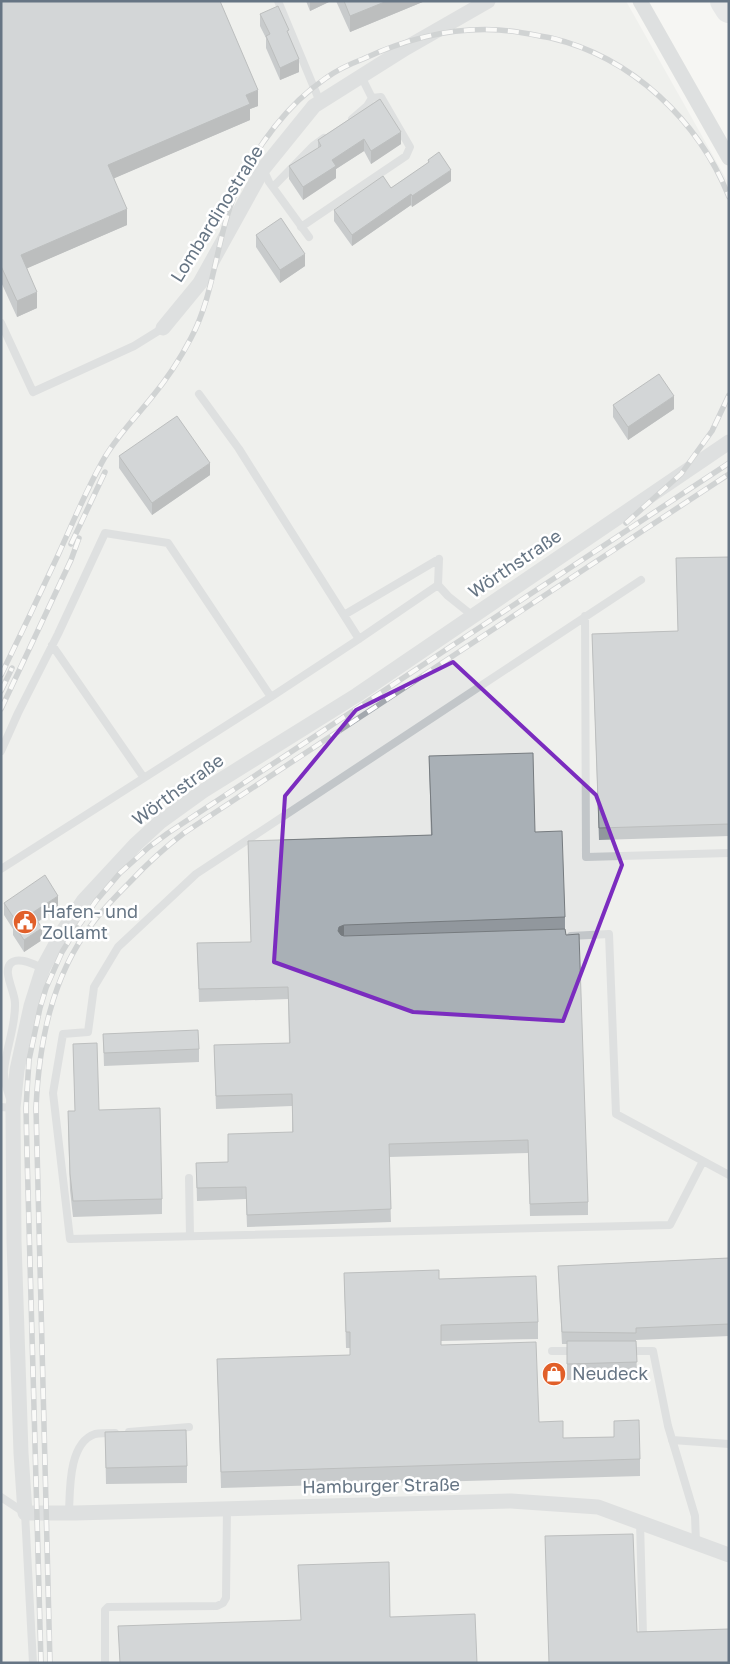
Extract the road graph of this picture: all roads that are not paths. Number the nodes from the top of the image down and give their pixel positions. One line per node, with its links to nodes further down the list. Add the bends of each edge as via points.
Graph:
1 (278, 1): 8 (lane)
2 (488, 1): 6 (street, Lombardinostraße)
3 (640, 1): 11 (street)
4 (724, 1): 5 (highway)
5 (729, 9)
6 (361, 76): 7 (lane); 8 (street, Lombardinostraße)
7 (372, 98): 9 (lane); 14 (lane, via 381,97 410,147 406,156)
8 (320, 102): 12 (street, Lombardinostraße)
9 (344, 125)
10 (328, 136): 13 (lane, via 313,146)
11 (729, 158)
12 (262, 169): 13 (lane); 17 (street, Lombardinostraße, via 200,283)
13 (273, 187): 14 (lane)
14 (301, 226): 15 (lane)
15 (309, 238)
16 (1, 323): 17 (lane, Lombardinostraße, via 33,392 134,346)
17 (163, 328)
18 (199, 394): 22 (lane, via 239,449)
19 (729, 442): 23 (street, Wörthstraße)
20 (641, 580): 24 (lane)
21 (438, 585): 22 (lane, via 439,560); 23 (lane); 25 (lane)
22 (344, 615): 25 (lane)
23 (473, 616): 33 (street, Wörthstraße, via 160,822 84,900)
24 (585, 616): 30 (lane, via 586,857); 38 (lane, via 196,874 118,947 94,987 88,1032 63,1034 53,1093 70,1239)
25 (359, 640): 27 (lane)
26 (52, 645): 27 (lane, via 104,533 168,543); 28 (lane); 29 (lane)
27 (271, 697): 29 (lane)
28 (1, 751)
29 (144, 778): 31 (lane)
30 (729, 853)
31 (1, 869)
32 (560, 936): 35 (lane, via 609,934 616,1114)
33 (43, 968): 34 (street, Wörthstraße); 34 (lane, via 19,960 9,964 7,972 16,1009 4,1073)
34 (7, 1108): 47 (street, Wörthstraße)
35 (703, 1161): 36 (lane); 38 (lane, via 670,1224)
36 (729, 1175)
37 (188, 1178): 38 (lane)
38 (190, 1236)
39 (552, 1351): 40 (lane)
40 (589, 1351)
41 (616, 1351): 43 (lane, via 653,1351)
42 (189, 1427): 48 (lane, via 95,1434 83,1442 76,1454 71,1478)
43 (672, 1440): 44 (lane); 50 (lane, via 695,1516)
44 (729, 1444)
45 (1, 1497): 47 (lane)
46 (227, 1508): 48 (street, Hamburger Straße); 49 (street, Hamburger Straße, via 511,1501 598,1507); 54 (lane, via 226,1598 223,1603 217,1606 108,1607 105,1610)
47 (25, 1513): 48 (street, Hamburger Straße); 53 (lane)
48 (69, 1513)
49 (640, 1522): 50 (street, Hamburger Straße); 52 (lane)
50 (696, 1543): 51 (street, Hamburger Straße)
51 (729, 1555)
52 (643, 1635)
53 (33, 1663)
54 (106, 1663)

